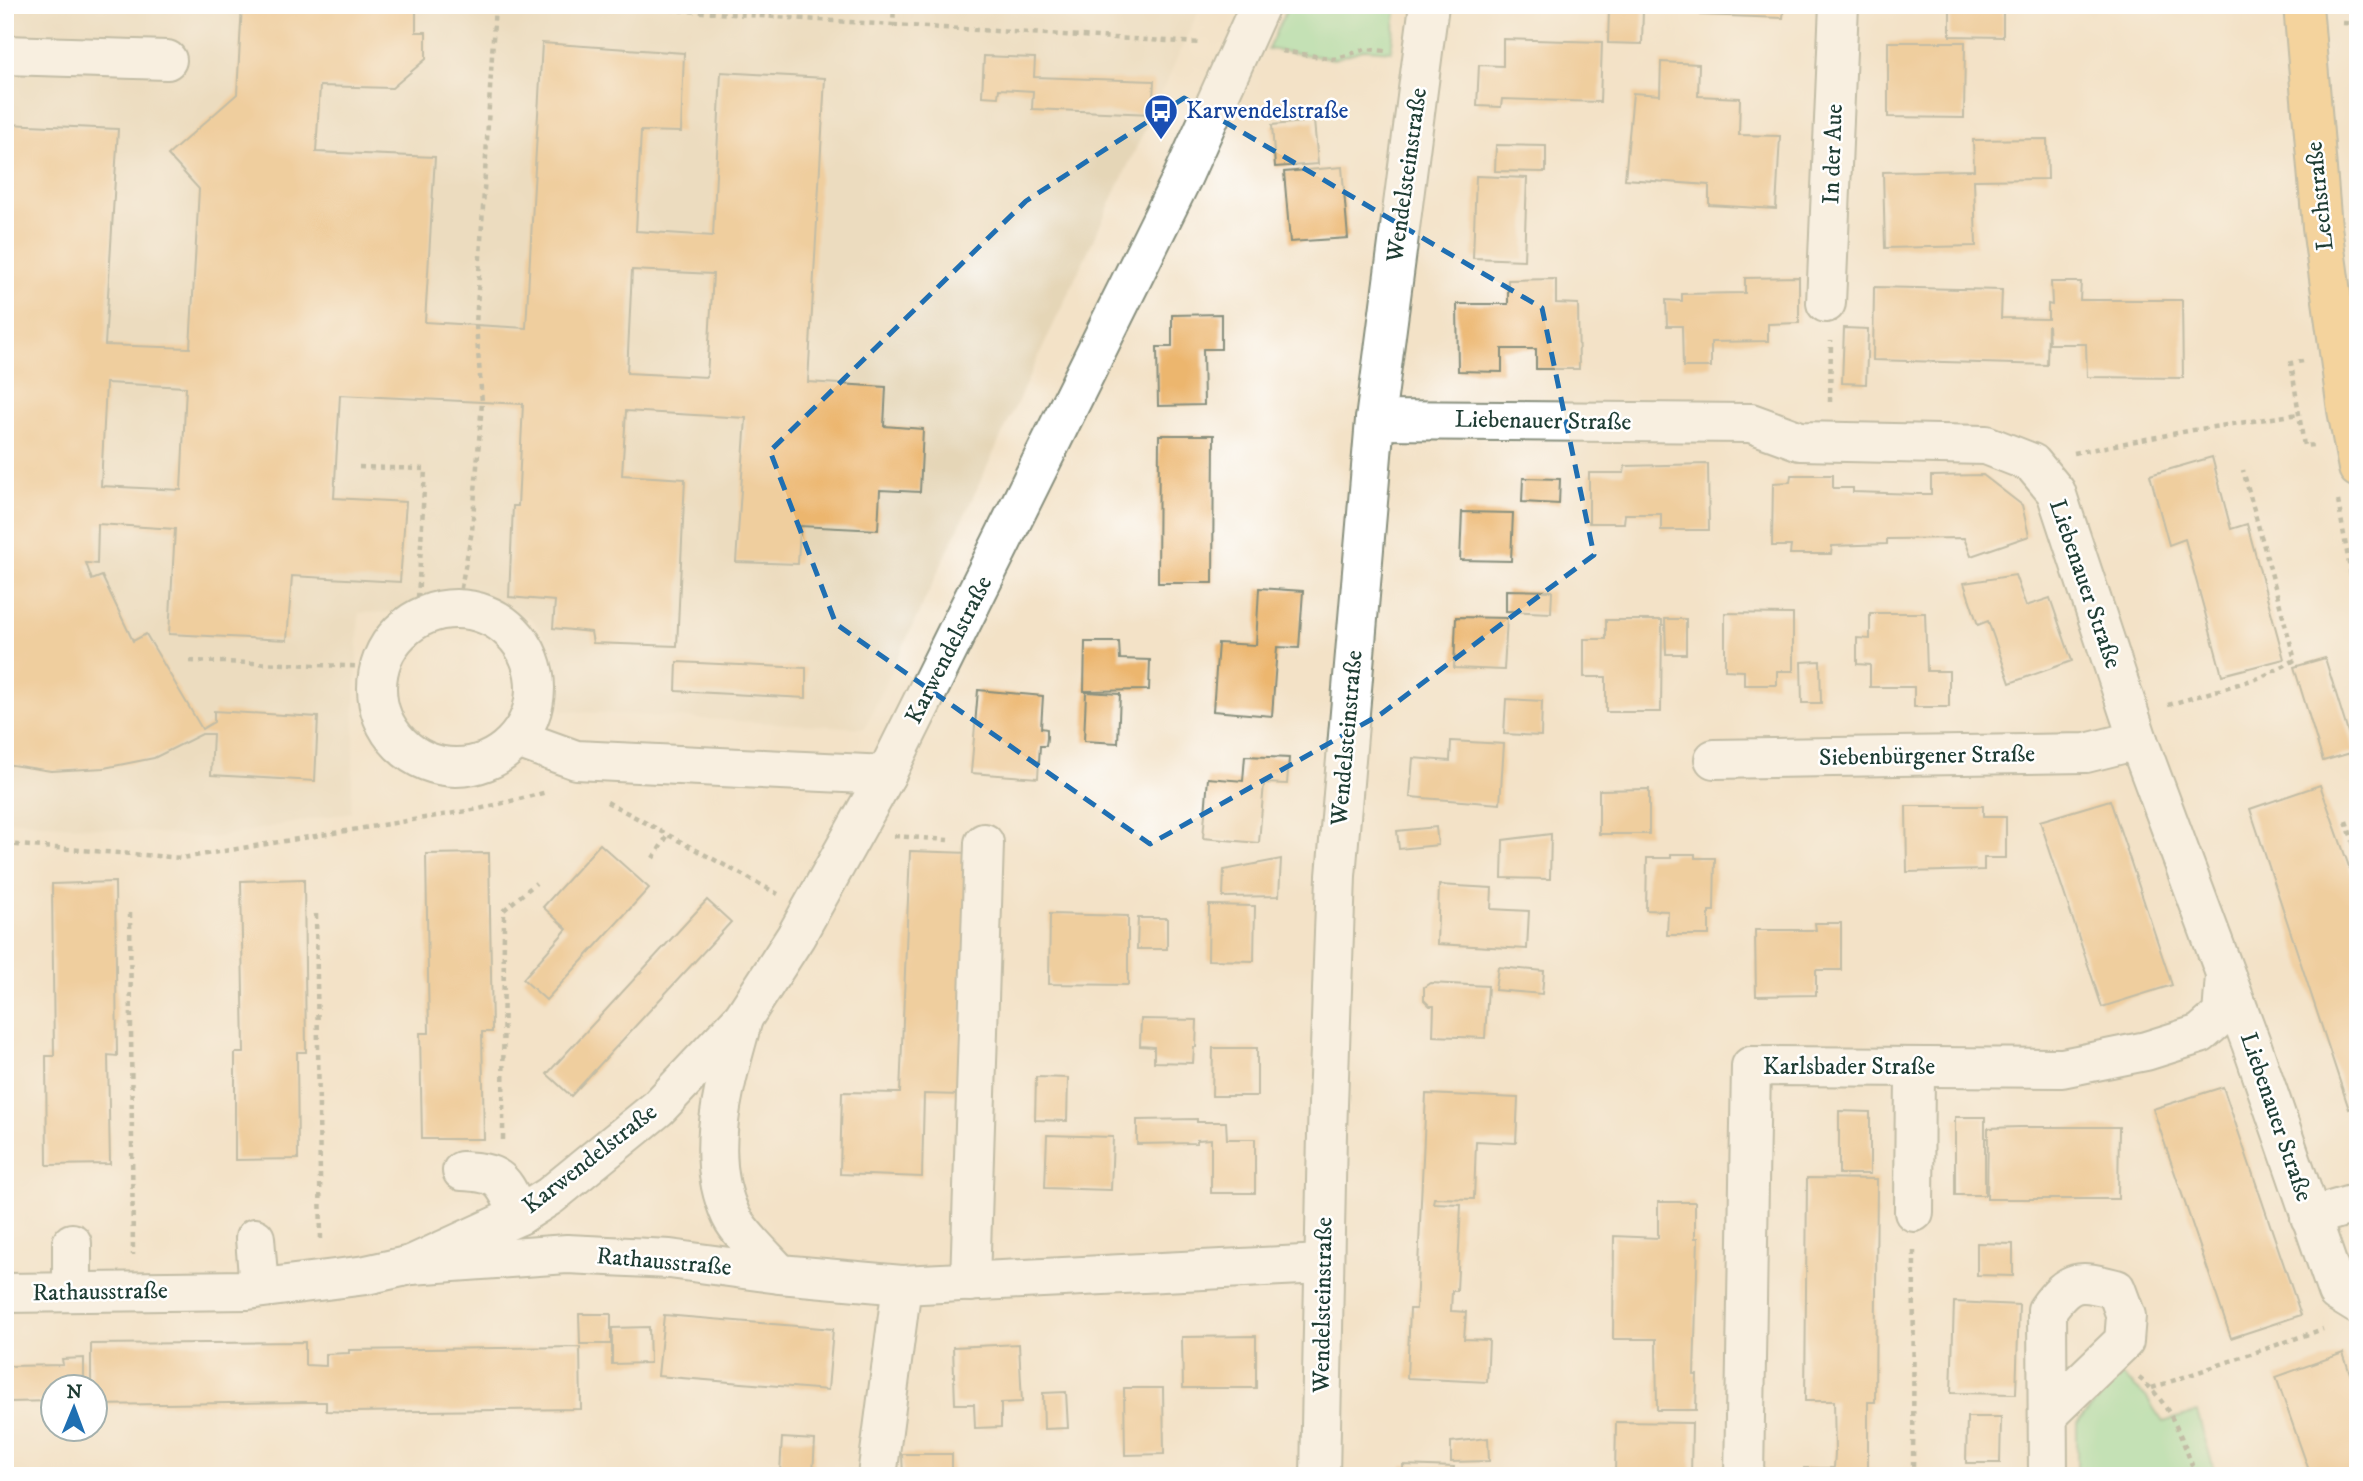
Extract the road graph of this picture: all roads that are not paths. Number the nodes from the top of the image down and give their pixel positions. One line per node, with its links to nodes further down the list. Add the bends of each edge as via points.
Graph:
1 (1260, 5): 13 (street, Karwendelstraße, via 1171,201)
2 (1429, 5): 8 (street, Wendelsteinstraße)
3 (1839, 5): 7 (street, In der Aue)
4 (2303, 5): 9 (main road, Lechstraße, via 2322,227)
5 (5, 55): 6 (street)
6 (167, 60)
7 (1826, 303)
8 (1375, 420): 10 (street, Liebenauer Straße, via 1751,423 1800,441 1986,444 2032,463 2056,492); 25 (street, Wendelsteinstraße, via 1336,876)
9 (2358, 468)
10 (2134, 728): 12 (street, Siebenbürgener Straße, via 2086,753); 15 (street, Liebenauer Straße)
11 (518, 739): 11 (street, via 531,717 536,692 533,667 522,644 505,625 483,613 457,608 417,618 400,631 379,667 376,694 383,720 398,743 419,759 445,767 472,766 497,757); 13 (street, via 576,760)
12 (1714, 760)
13 (886, 775): 16 (street, Karwendelstraße, via 809,913)
14 (984, 843): 28 (street)
15 (2225, 976): 17 (street, Karlsbader Straße, via 2222,1015 2200,1034 2146,1051 2062,1068); 22 (street, Liebenauer Straße)
16 (743, 1018): 19 (street, Karwendelstraße, via 658,1108 550,1196); 27 (street, Karwendelstraße, via 723,1091 719,1171 732,1218)
17 (1915, 1067): 21 (street); 37 (street, Karlsbader Straße, via 1751,1066)
18 (462, 1171): 19 (street, via 487,1172)
19 (511, 1199): 26 (street, Karwendelstraße)
20 (2358, 1203): 22 (street, Liebenauer Straße)
21 (1914, 1212)
22 (2310, 1217): 33 (street, Liebenauer Straße)
23 (256, 1238): 30 (street)
24 (72, 1243): 31 (street)
25 (1323, 1264): 28 (street, Rathausstraße); 36 (street, Wendelsteinstraße)
26 (411, 1265): 27 (street, Rathausstraße, via 567,1254 670,1259); 30 (street, Rathausstraße)
27 (780, 1273): 29 (street, Rathausstraße)
28 (970, 1282): 29 (street, Rathausstraße)
29 (902, 1285): 35 (street)
30 (259, 1289): 31 (street, Rathausstraße)
31 (72, 1292): 32 (street, Rathausstraße)
32 (5, 1293)
33 (2343, 1316)
34 (2049, 1413): 34 (street, via 2047,1310 2061,1290 2084,1281 2116,1289 2126,1316 2124,1341); 38 (street)
35 (877, 1476)
36 (1320, 1476)
37 (1744, 1476)
38 (2049, 1476)

